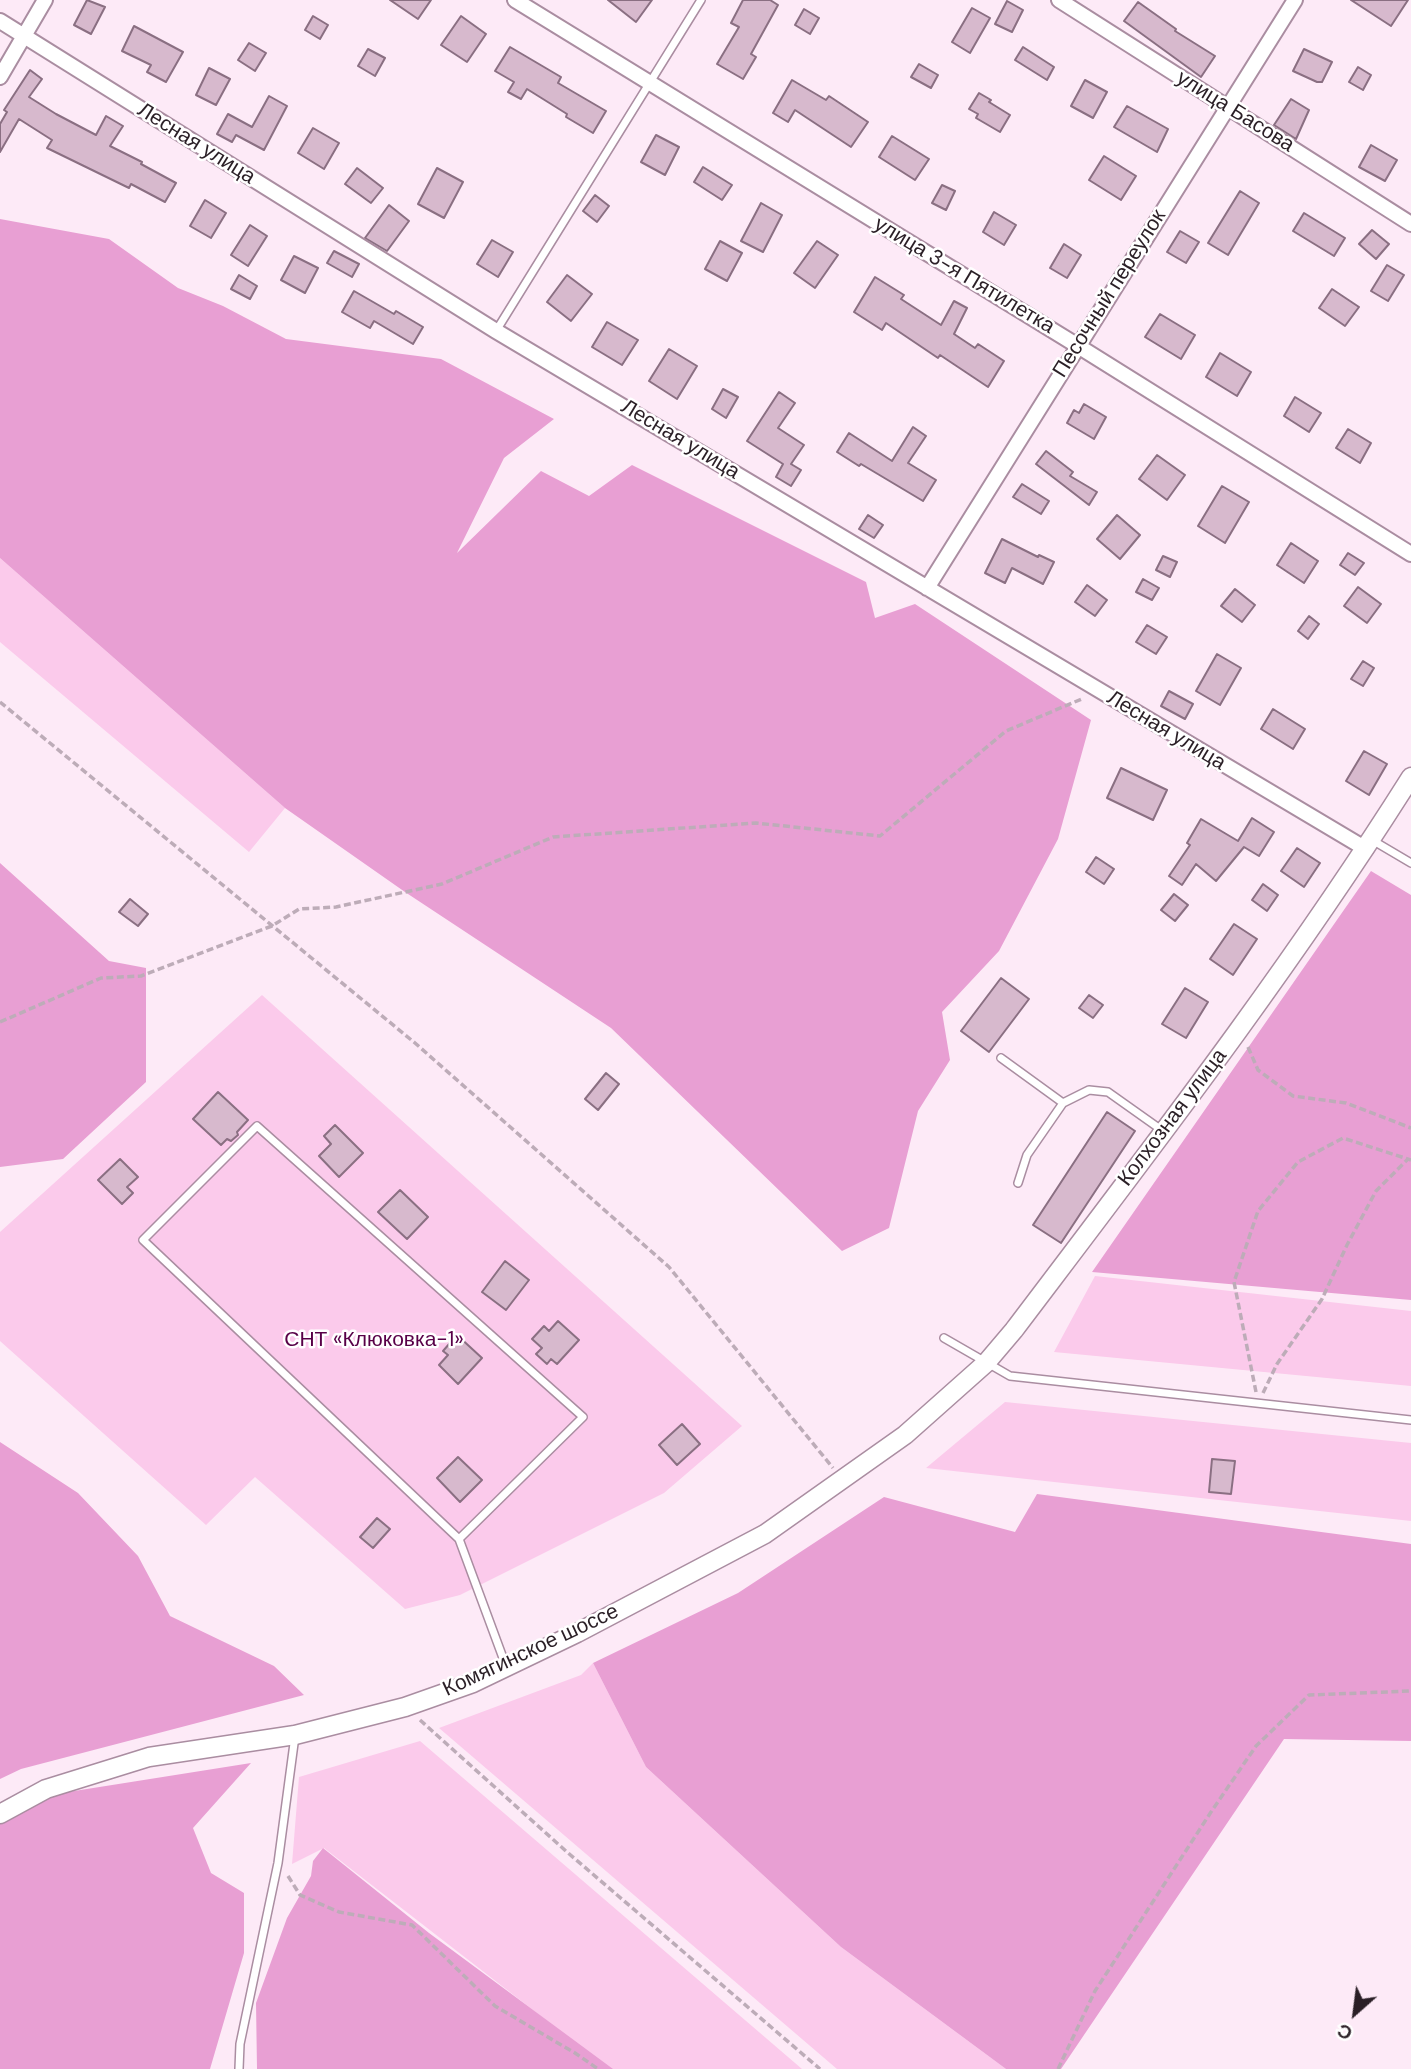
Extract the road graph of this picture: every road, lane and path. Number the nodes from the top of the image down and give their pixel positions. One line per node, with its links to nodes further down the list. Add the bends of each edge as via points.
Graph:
1 (46, 0): 7 (street)
2 (515, 0): 9 (street, улица 3-я Пятилетка)
3 (701, 0): 9 (lane)
4 (1059, 0): 10 (street, улица Басова)
5 (1295, 0): 10 (street, Песочный переулок)
6 (0, 21): 7 (street, Лесная улица)
7 (23, 36): 8 (street); 12 (street, Лесная улица)
8 (0, 77)
9 (648, 83): 12 (lane); 13 (street, улица 3-я Пятилетка)
10 (1227, 106): 11 (street, улица Басова); 13 (street, Песочный переулок)
11 (1411, 224)
12 (496, 331): 15 (street, Лесная улица)
13 (1078, 346): 14 (street, улица 3-я Пятилетка); 15 (street, Песочный переулок)
14 (1411, 554)
15 (927, 588): 16 (street, Лесная улица)
16 (1099, 691): 19 (street, Лесная улица); 21 (path, via 1006,731 880,836 756,823 554,837 442,884 336,907 299,909)
17 (0, 702): 21 (path)
18 (1411, 777): 19 (street, Колхозная улица)
19 (1369, 844): 20 (lane); 23 (street, Колхозная улица)
20 (1411, 863)
21 (272, 926): 22 (path, via 141,976 101,978); 35 (path, via 415,1043 669,1267)
22 (0, 1022)
23 (1240, 1029): 26 (path, via 1258,1070 1293,1096 1346,1103); 27 (street, Колхозная улица)
24 (1001, 1058): 25 (lane)
25 (1063, 1103): 27 (lane, via 1089,1090 1108,1092); 29 (lane, via 1027,1155)
26 (1411, 1128)
27 (1164, 1132): 31 (street, Колхозная улица)
28 (1409, 1160): 32 (path, via 1376,1191 1322,1299 1277,1364); 32 (path, via 1343,1139 1298,1162 1258,1210 1234,1282)
29 (1018, 1183)
30 (944, 1338): 31 (lane)
31 (986, 1363): 32 (lane, via 1010,1376); 34 (street, Колхозная улица)
32 (1258, 1403): 33 (lane)
33 (1411, 1420)
34 (905, 1435): 35 (street, Комягинское шоссе)
35 (842, 1479): 37 (street, Комягинское шоссе, via 765,1534)
36 (459, 1539): 36 (lane, via 143,1240 257,1126 583,1416); 37 (lane)
37 (506, 1667): 39 (street, Комягинское шоссе)
38 (1411, 1691): 46 (path, via 1309,1695 1256,1746 1095,1991)
39 (405, 1707): 40 (street, Комягинское шоссе); 45 (path)
40 (295, 1735): 41 (street, Комягинское шоссе, via 149,1757 46,1789); 42 (lane)
41 (0, 1814)
42 (278, 1856): 43 (lane, via 240,2043); 44 (path, via 300,1895 340,1912 412,1925 495,2006)
43 (239, 2069)
44 (598, 2069)
45 (820, 2069)
46 (1058, 2069)

